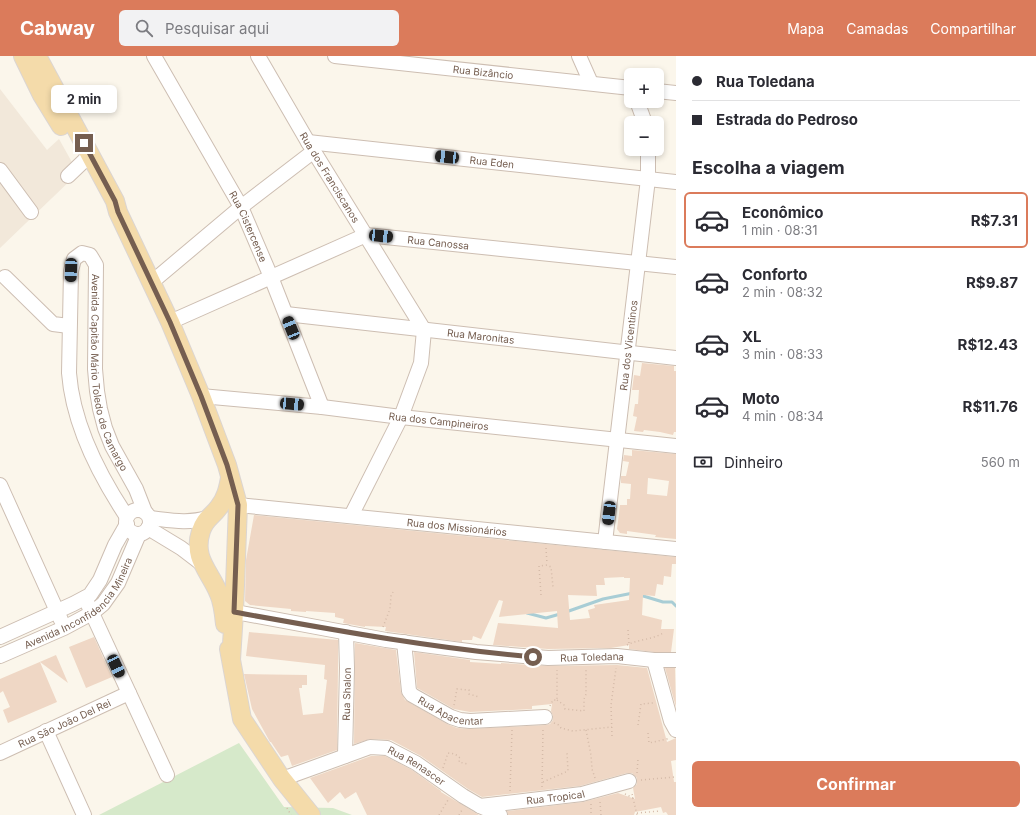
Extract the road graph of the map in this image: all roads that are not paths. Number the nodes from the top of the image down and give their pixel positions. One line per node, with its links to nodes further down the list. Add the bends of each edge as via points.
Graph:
1 (22, 56): 13 (main road, via 42,95)
2 (37, 56): 13 (main road)
3 (154, 56): 18 (street, Rua Cistercense)
4 (258, 56): 11 (street, Rua dos Franciscanos)
5 (335, 56): 7 (street, Rua Bizâncio)
6 (579, 56): 7 (street)
7 (591, 83): 8 (street, Rua Bizâncio)
8 (624, 87)
9 (664, 91): 10 (street)
10 (676, 92)
11 (311, 146): 16 (street, Rua Eden); 18 (street); 20 (street, Rua dos Franciscanos)
12 (648, 156): 16 (street, Rua dos Vicentinos)
13 (86, 159): 15 (street); 25 (main road, via 106,203 118,212)
14 (0, 170): 19 (street)
15 (68, 176)
16 (648, 179): 17 (street, Rua Eden); 21 (street, Rua dos Vicentinos)
17 (676, 182)
18 (241, 207): 24 (street, Rua Cistercense); 25 (street)
19 (31, 212)
20 (366, 235): 21 (street, Rua Canossa); 24 (street, Rua Canossa); 29 (street, Rua dos Franciscanos)
21 (638, 263): 22 (street, Rua Canossa); 30 (street, Rua dos Vicentinos)
22 (676, 267)
23 (5, 276): 28 (street, via 53,324)
24 (271, 277): 26 (street, Rua Cistercense); 27 (street, Rua Canossa)
25 (152, 282): 27 (main road)
26 (286, 314): 29 (street, Rua Maronitas); 33 (street, Rua Cistercense)
27 (170, 322): 32 (main road)
28 (69, 326): 42 (street, Avenida Capitão Mário Toledo de Camargo, via 70,389 75,412 108,487); 43 (street, Avenida Capitão Mário Toledo de Camargo, via 71,270 74,258 82,253 90,255 96,265 95,369 100,409 112,446 136,489)
29 (424, 330): 30 (street, Rua Maronitas); 34 (street, via 421,363)
30 (628, 353): 31 (street, Rua Maronitas); 35 (street, Rua dos Vicentinos)
31 (676, 358)
32 (201, 396): 33 (street, Rua dos Campineiros); 37 (main road)
33 (322, 407): 34 (street, Rua dos Campineiros)
34 (401, 417): 35 (street, Rua dos Campineiros); 41 (street)
35 (617, 440): 36 (street, Rua dos Campineiros); 44 (street, Rua dos Vicentinos)
36 (676, 446)
37 (230, 478): 39 (main road); 40 (main road, via 226,494)
38 (0, 485): 49 (street)
39 (238, 505): 40 (main road); 41 (street, Rua dos Missionários); 46 (main road)
40 (211, 515): 43 (street, via 198,521); 47 (main road, via 203,525 199,538 199,554)
41 (351, 516): 44 (street, Rua dos Missionários)
42 (127, 521): 43 (street, via 130,530 136,533); 43 (street, via 133,511 141,510); 48 (street, Avenida Inconfidencia Mineira, via 100,580)
43 (145, 523): 47 (street); 51 (street, Avenida Inconfidencia Mineira, via 118,583 103,604)
44 (606, 542): 45 (street, Rua dos Missionários)
45 (676, 549)
46 (236, 560): 47 (main road, via 214,569); 50 (main road)
47 (203, 566): 50 (main road)
48 (85, 598): 49 (street, Avenida Inconfidencia Mineira); 51 (street)
49 (57, 611): 52 (street); 54 (street, Avenida Inconfidencia Mineira)
50 (229, 611): 53 (street, Rua Toledana); 66 (main road, via 231,660 242,719)
51 (92, 613): 52 (street, Avenida Inconfidencia Mineira); 59 (street)
52 (64, 628): 56 (street, Avenida Inconfidencia Mineira)
53 (346, 632): 55 (street, Rua Toledana); 64 (street, Rua Shalon)
54 (0, 637)
55 (404, 642): 57 (street, Rua Toledana, via 476,652 557,658 614,656); 60 (street, Rua Apacentar, via 409,691 452,717 470,721)
56 (0, 656)
57 (654, 660): 58 (street, Rua Toledana); 62 (street, via 671,720)
58 (676, 660)
59 (129, 693): 61 (street, Rua São João Del Rei); 65 (street)
60 (545, 717)
61 (46, 731): 63 (street, Rua São João Del Rei); 69 (street)
62 (672, 735)
63 (0, 753)
64 (345, 756): 66 (street, Rua Renascer); 68 (street, Rua Renascer, via 370,746 387,748 416,763)
65 (167, 775)
66 (282, 779): 70 (main road); 71 (main road)
67 (630, 786): 68 (street, Rua Tropical)
68 (480, 806): 72 (street, Rua Renascer)
69 (84, 815)
70 (311, 815)
71 (319, 815)
72 (500, 815)

